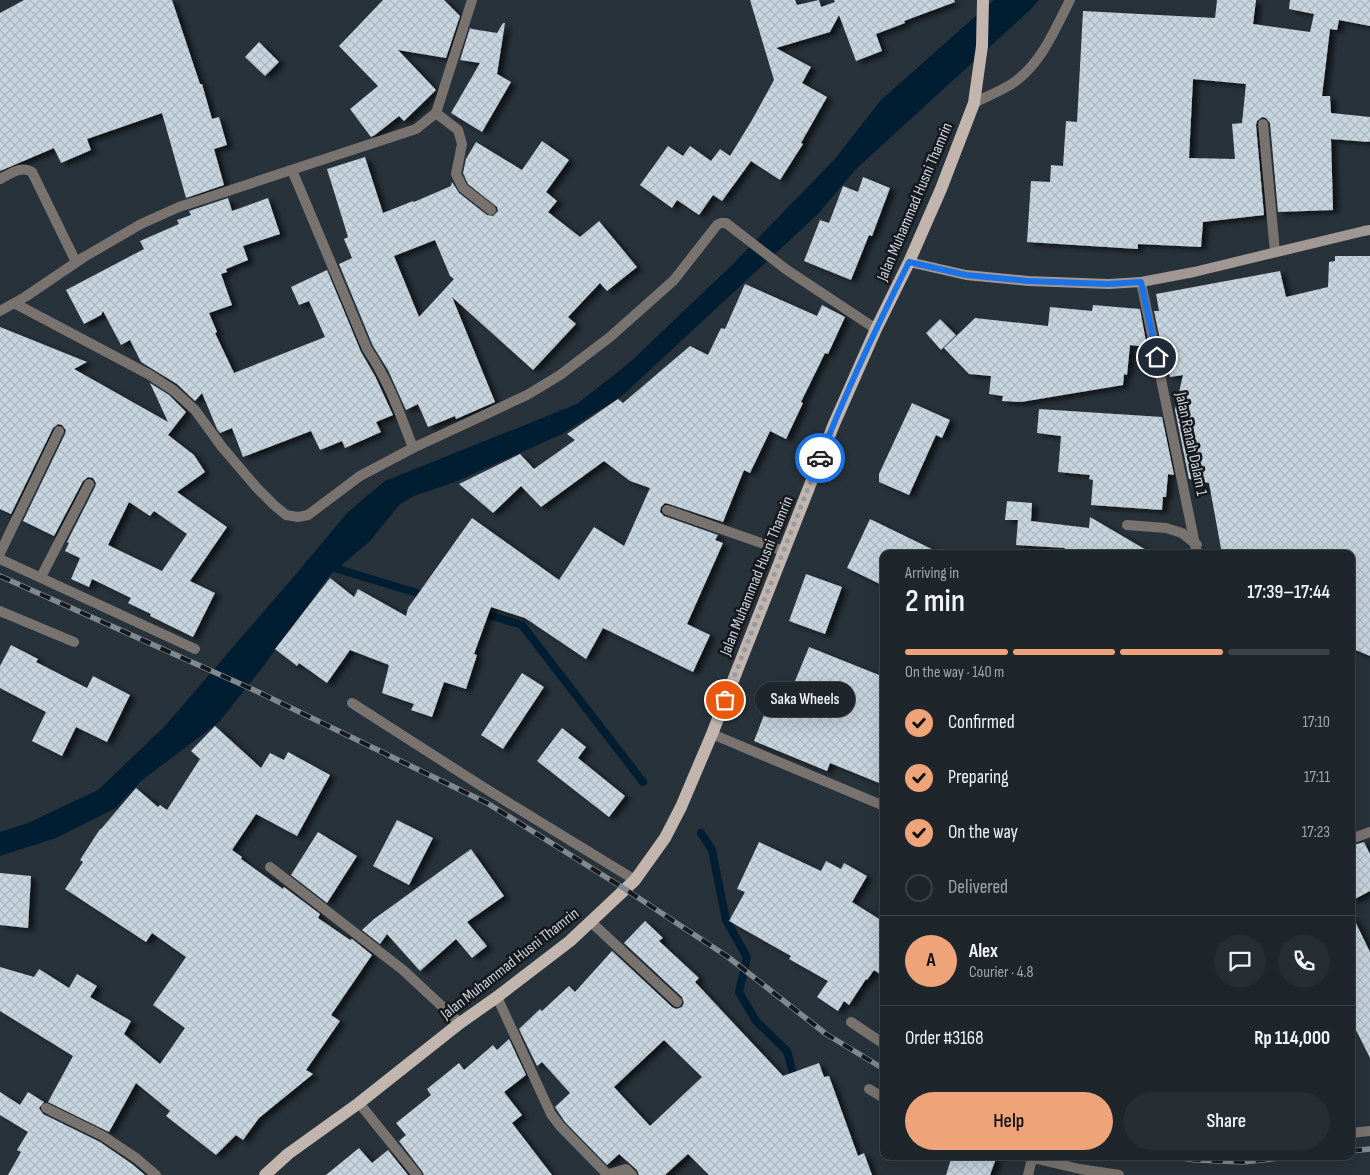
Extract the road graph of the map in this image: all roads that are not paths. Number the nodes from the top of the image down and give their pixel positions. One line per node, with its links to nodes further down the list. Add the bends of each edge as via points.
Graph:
1 (472, 0): 5 (street)
2 (983, 0): 4 (main road, Jalan Muhammad Husni Thamrin, via 982,46)
3 (1070, 0): 4 (street, via 1046,48 1033,66 1014,82)
4 (974, 103): 13 (main road, Jalan Muhammad Husni Thamrin)
5 (436, 113): 7 (street, via 416,128); 9 (street, via 458,130 462,144 456,174 463,188)
6 (1263, 124): 11 (street)
7 (292, 170): 12 (street, via 179,207 141,224); 19 (street, via 367,349 395,398)
8 (0, 179): 12 (street, via 21,169 32,172)
9 (491, 210)
10 (1370, 230): 11 (street)
11 (1275, 252): 14 (street)
12 (76, 262): 15 (street)
13 (909, 262): 14 (street, via 966,275 1028,281); 17 (main road, Jalan Muhammad Husni Thamrin)
14 (1141, 282): 23 (street, Jalan Ranah Dalam 1)
15 (14, 302): 16 (street); 19 (street, via 173,390 194,410 257,488 286,515 298,518 308,515 360,476)
16 (0, 311)
17 (876, 328): 19 (street, via 787,270 738,231 726,223 719,223 674,280 610,338 560,375 527,395); 24 (main road, Jalan Muhammad Husni Thamrin)
18 (59, 431): 25 (street)
19 (413, 448)
20 (89, 484): 27 (street)
21 (667, 510): 24 (street)
22 (1127, 525): 23 (street, via 1166,528 1182,533)
23 (1197, 549)
24 (784, 551): 32 (main road, Jalan Muhammad Husni Thamrin)
25 (0, 553)
26 (0, 559): 27 (street)
27 (40, 577): 30 (street)
28 (0, 611): 29 (street)
29 (74, 642)
30 (195, 649)
31 (352, 703): 37 (street, via 483,788)
32 (712, 734): 33 (street); 37 (main road, Jalan Muhammad Husni Thamrin, via 665,838)
33 (880, 804)
34 (1370, 832): 35 (street)
35 (1355, 838)
36 (270, 867): 42 (street, via 403,970)
37 (635, 880): 38 (main road, Jalan Muhammad Husni Thamrin)
38 (591, 922): 39 (main road, Jalan Muhammad Husni Thamrin); 40 (street)
39 (497, 997): 42 (main road, Jalan Muhammad Husni Thamrin); 55 (street, via 546,1105 560,1126 606,1173 626,1170)
40 (677, 1002)
41 (851, 1022): 43 (street)
42 (460, 1023): 46 (main road, Jalan Muhammad Husni Thamrin)
43 (880, 1041)
44 (869, 1089): 45 (street)
45 (880, 1096)
46 (359, 1103): 53 (main road, Jalan Muhammad Husni Thamrin, via 288,1154); 54 (street)
47 (46, 1108): 52 (street, via 103,1136)
48 (1370, 1131): 49 (street)
49 (1355, 1133)
50 (1028, 1160): 56 (street)
51 (1039, 1160): 57 (street)
52 (156, 1175)
53 (265, 1175)
54 (417, 1175)
55 (632, 1175)
56 (1028, 1175)
57 (1119, 1175)

